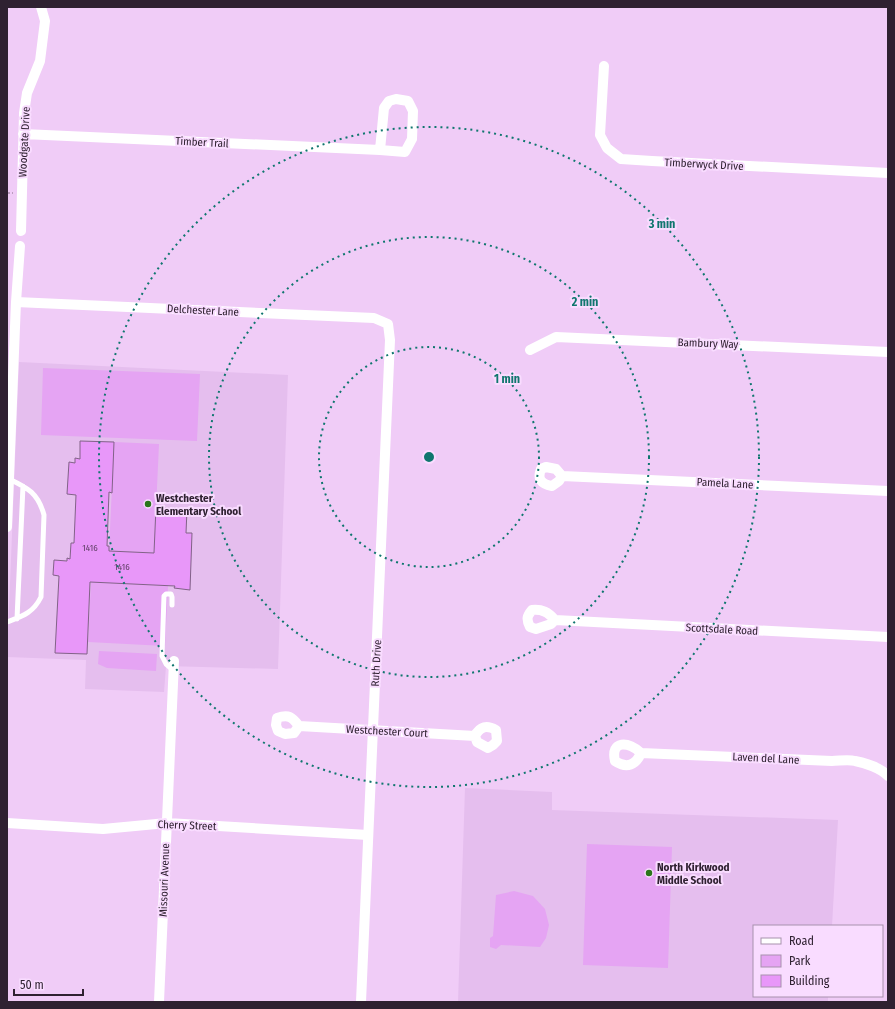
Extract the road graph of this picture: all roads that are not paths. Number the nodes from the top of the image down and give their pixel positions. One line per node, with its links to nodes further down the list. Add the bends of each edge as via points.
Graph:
1 (41, 7): 3 (street, Woodgate Drive, via 45,21 40,61 27,93)
2 (604, 66): 5 (street, Timberwyck Drive, via 600,135 607,148 621,159)
3 (23, 134): 4 (street, Timber Trail); 6 (street, Woodgate Drive)
4 (380, 150): 4 (street, Timber Trail, via 405,152 412,139 413,110 408,101 389,101 384,108)
5 (888, 173)
6 (21, 231)
7 (20, 246): 8 (street)
8 (16, 302): 9 (street, Delchester Lane, via 374,318); 13 (street)
9 (388, 324): 24 (street, Ruth Drive, via 390,348)
10 (530, 350): 11 (street, Bambury Way, via 556,337)
11 (888, 352)
12 (562, 476): 15 (street, Pamela Lane)
13 (9, 479): 14 (lane); 16 (street)
14 (23, 486): 18 (lane); 18 (lane, via 28,488 41,504 44,515 41,597 25,616)
15 (888, 490)
16 (7, 527)
17 (172, 605): 22 (lane, via 171,594 166,594 162,656 166,664)
18 (16, 619): 20 (lane)
19 (555, 620): 21 (street, Scottsdale Road)
20 (7, 622)
21 (888, 637)
22 (174, 666): 29 (street, Missouri Avenue)
23 (299, 726): 24 (street, Westchester Court)
24 (373, 729): 25 (street, Westchester Court); 30 (street, Ruth Drive)
25 (475, 736)
26 (641, 753): 27 (street, Laven del Lane, via 854,760 872,766)
27 (888, 776)
28 (7, 823): 29 (street, Cherry Street, via 103,829)
29 (167, 823): 30 (street, Cherry Street); 31 (street, Missouri Avenue)
30 (368, 835): 32 (street, Ruth Drive)
31 (159, 1002)
32 (361, 1002)

